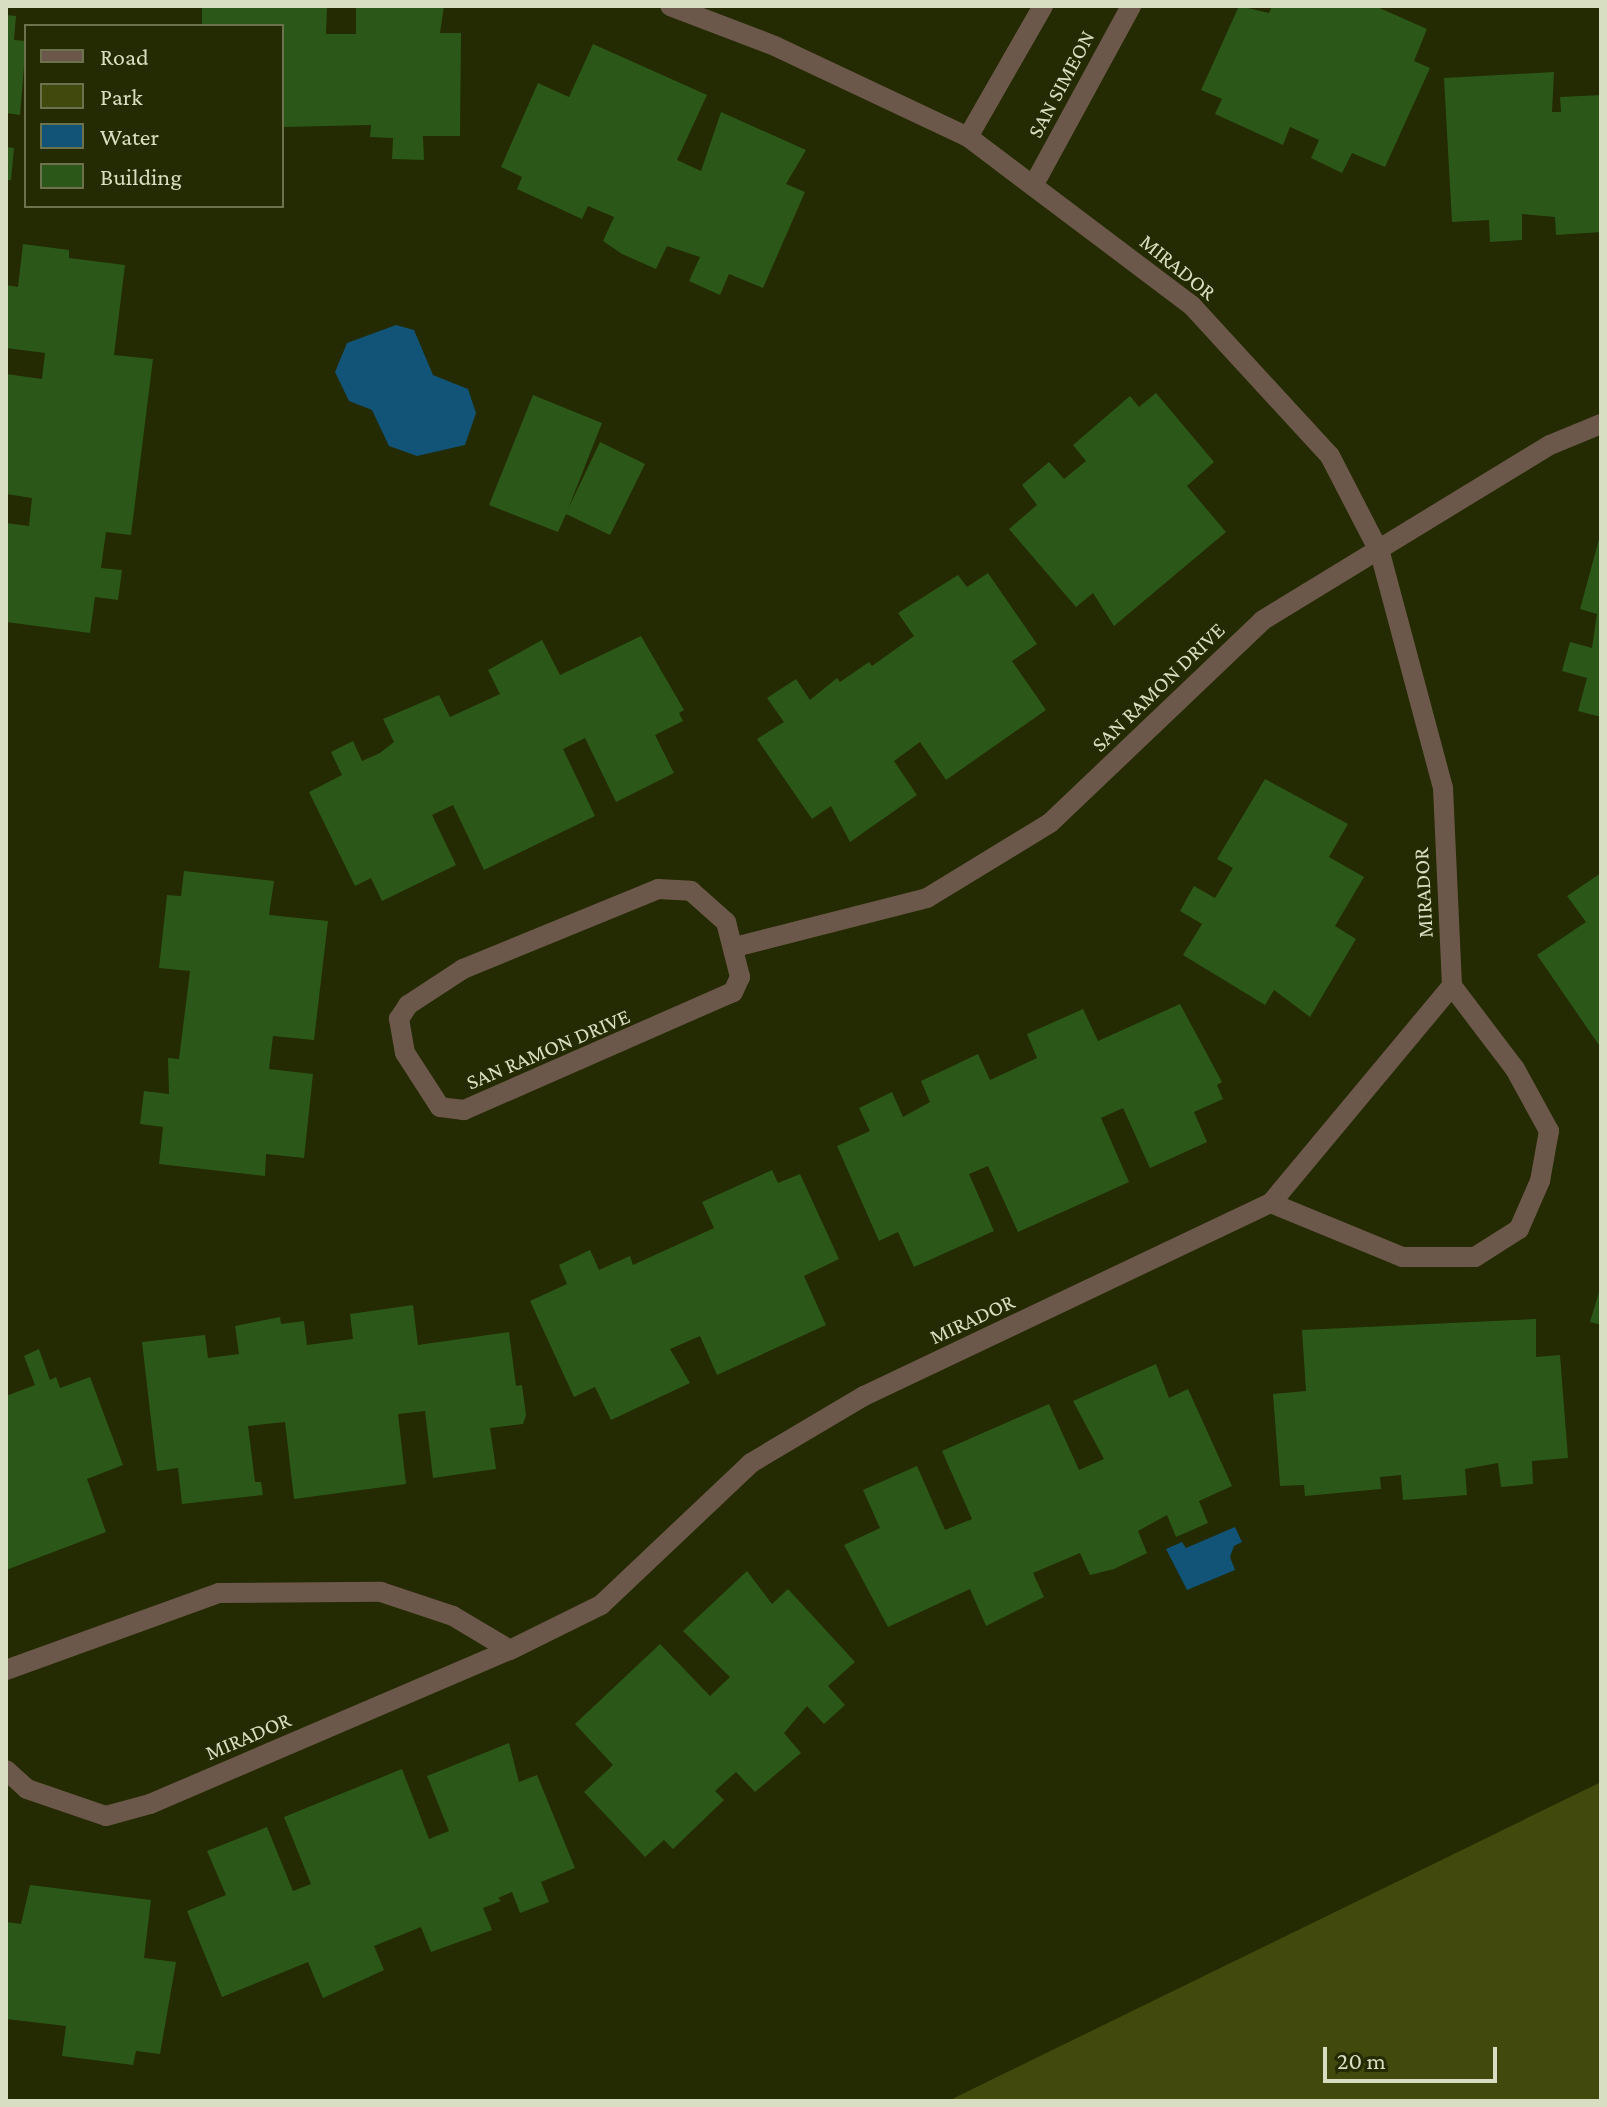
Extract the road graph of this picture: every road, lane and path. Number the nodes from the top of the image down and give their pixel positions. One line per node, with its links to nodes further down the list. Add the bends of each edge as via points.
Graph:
1 (670, 6): 4 (street, MIRADOR, via 775,46)
2 (1043, 6): 4 (street)
3 (1131, 6): 5 (street, SAN SIMEON)
4 (968, 137): 5 (street, MIRADOR)
5 (1033, 186): 7 (street, MIRADOR, via 1191,305 1330,456)
6 (1601, 424): 7 (street, SAN RAMON DRIVE, via 1550,445)
7 (1380, 553): 8 (street, SAN RAMON DRIVE, via 1263,620 1050,823 927,898); 9 (street, MIRADOR, via 1443,788)
8 (735, 947): 8 (street, SAN RAMON DRIVE, via 726,922 697,895 658,889 463,969 408,1005 399,1019 405,1053 440,1107 464,1110 712,1005 738,984)
9 (1452, 986): 10 (street, MIRADOR); 10 (street, via 1515,1069 1549,1131 1540,1181 1519,1229 1475,1257 1402,1257)
10 (1271, 1203): 11 (street, MIRADOR, via 864,1396 751,1463 601,1605)
11 (510, 1650): 12 (street, via 453,1616 381,1592 219,1593); 13 (street, MIRADOR, via 150,1804 106,1816 27,1789)
12 (6, 1670)
13 (6, 1770)

